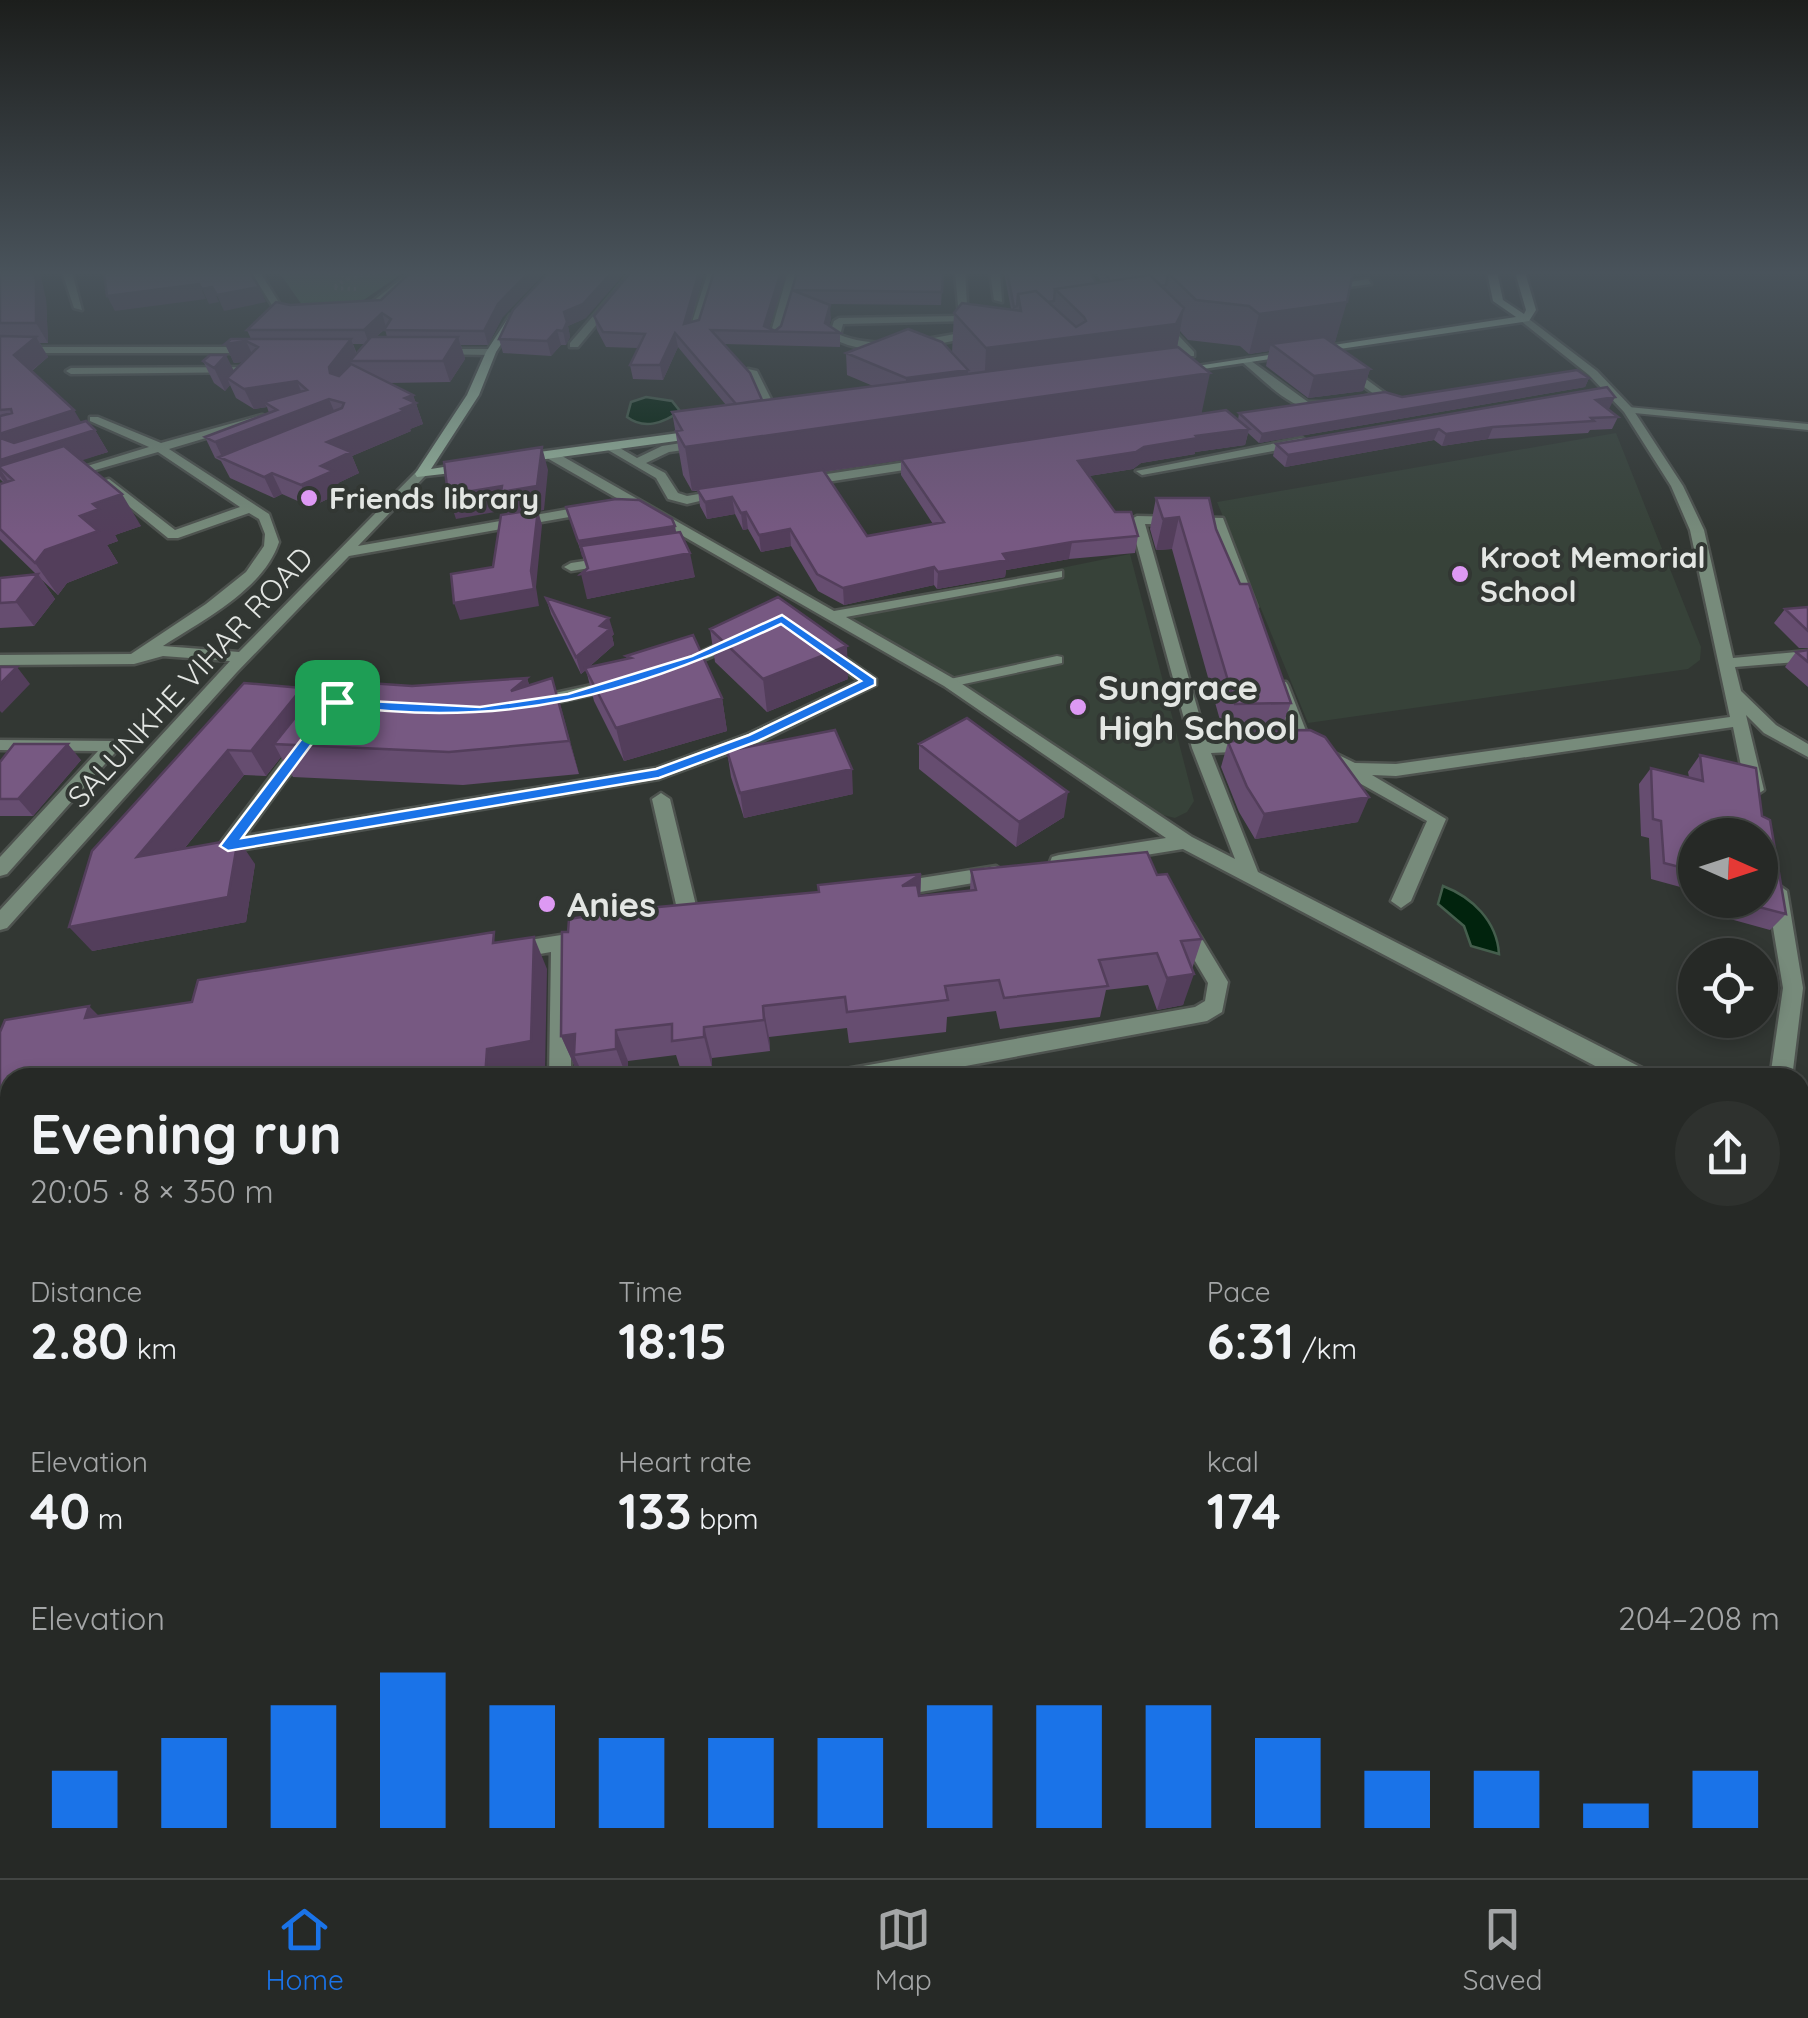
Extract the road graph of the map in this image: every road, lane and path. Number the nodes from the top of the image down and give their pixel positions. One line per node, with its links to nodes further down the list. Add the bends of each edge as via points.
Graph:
1 (254, 360): 2 (street)
2 (264, 360): 9 (street); 12 (street)
3 (488, 360): 38 (street, SALUNKHE VIHAR ROAD, via 474,394)
4 (1256, 360): 7 (street)
5 (1333, 360): 14 (street, via 1383,396)
6 (1576, 360): 8 (street)
7 (1246, 361): 13 (street, via 1162,372); 15 (street, via 1305,406)
8 (1589, 370): 11 (street); 16 (street, via 1601,392)
9 (71, 371)
10 (752, 371): 25 (street)
11 (1570, 373)
12 (244, 381)
13 (1173, 382)
14 (1350, 402)
15 (1334, 404)
16 (1628, 410): 23 (lane); 62 (street, via 1697,530)
17 (224, 414): 19 (street)
18 (278, 414): 19 (street)
19 (264, 418): 28 (street)
20 (94, 419): 24 (street)
21 (758, 426): 25 (street)
22 (795, 426): 25 (street)
23 (1808, 426)
24 (118, 429): 26 (street); 28 (street)
25 (776, 429)
26 (99, 435)
27 (1308, 441): 36 (street)
28 (157, 446): 35 (street); 40 (street)
29 (608, 447): 30 (street); 31 (street); 31 (street, via 721,437)
30 (551, 454): 33 (street); 43 (street)
31 (632, 461): 42 (street, via 661,476 672,496 688,500)
32 (933, 462): 41 (street)
33 (495, 463)
34 (476, 466): 38 (street)
35 (86, 468): 39 (street); 44 (street, via 173,535)
36 (1142, 471)
37 (224, 472): 40 (street)
38 (421, 474): 48 (street, SALUNKHE VIHAR ROAD)
39 (52, 479)
40 (207, 479): 44 (street)
41 (782, 485)
42 (744, 491)
43 (633, 502): 46 (street); 48 (street)
44 (250, 508): 58 (street, via 272,533 261,566)
45 (658, 540): 46 (street)
46 (688, 541): 51 (street)
47 (610, 548): 49 (street, via 574,560)
48 (344, 554): 61 (street, SALUNKHE VIHAR ROAD)
49 (629, 558)
50 (1057, 574): 53 (street)
51 (802, 600): 52 (street); 53 (street)
52 (787, 613)
53 (829, 616): 66 (street)
54 (759, 631): 64 (street)
55 (1260, 632): 75 (street, via 1218,521 1137,520)
56 (810, 636): 72 (street, via 870,682 754,738 659,773 228,846)
57 (1808, 656): 62 (street)
58 (134, 659): 59 (street); 61 (street, via 143,665)
59 (0, 660)
60 (1057, 660): 66 (lane)
61 (237, 663): 67 (street, SALUNKHE VIHAR ROAD)
62 (1726, 663): 69 (street)
63 (1274, 670): 74 (street)
64 (660, 672)
65 (624, 683): 70 (street)
66 (950, 684): 80 (street)
67 (214, 688): 68 (street); 88 (street, SALUNKHE VIHAR ROAD)
68 (232, 690)
69 (1732, 692): 71 (street); 76 (street, via 1770,729)
70 (516, 706)
71 (1738, 721): 77 (street, via 1438,766 1352,769); 79 (street)
72 (315, 730)
73 (0, 744): 81 (street, via 113,746)
74 (1285, 745): 75 (street); 77 (street)
75 (1200, 748): 82 (street)
76 (1808, 750)
77 (1336, 762): 85 (street, via 1437,818)
78 (661, 800): 87 (street)
79 (1762, 815)
80 (1186, 842): 82 (street); 83 (street, via 1143,858 1030,867)
81 (0, 869)
82 (1250, 875): 94 (street)
83 (865, 894)
84 (1778, 898): 95 (street, via 1792,988)
85 (1401, 901)
86 (1178, 916): 93 (street, via 1218,982 1215,1006 1199,1016)
87 (690, 922)
88 (0, 923)
89 (616, 934): 90 (street)
90 (560, 943): 91 (street); 92 (street)
91 (484, 955)
92 (560, 1068)
93 (903, 1068)
94 (1621, 1068)
95 (1782, 1068)

